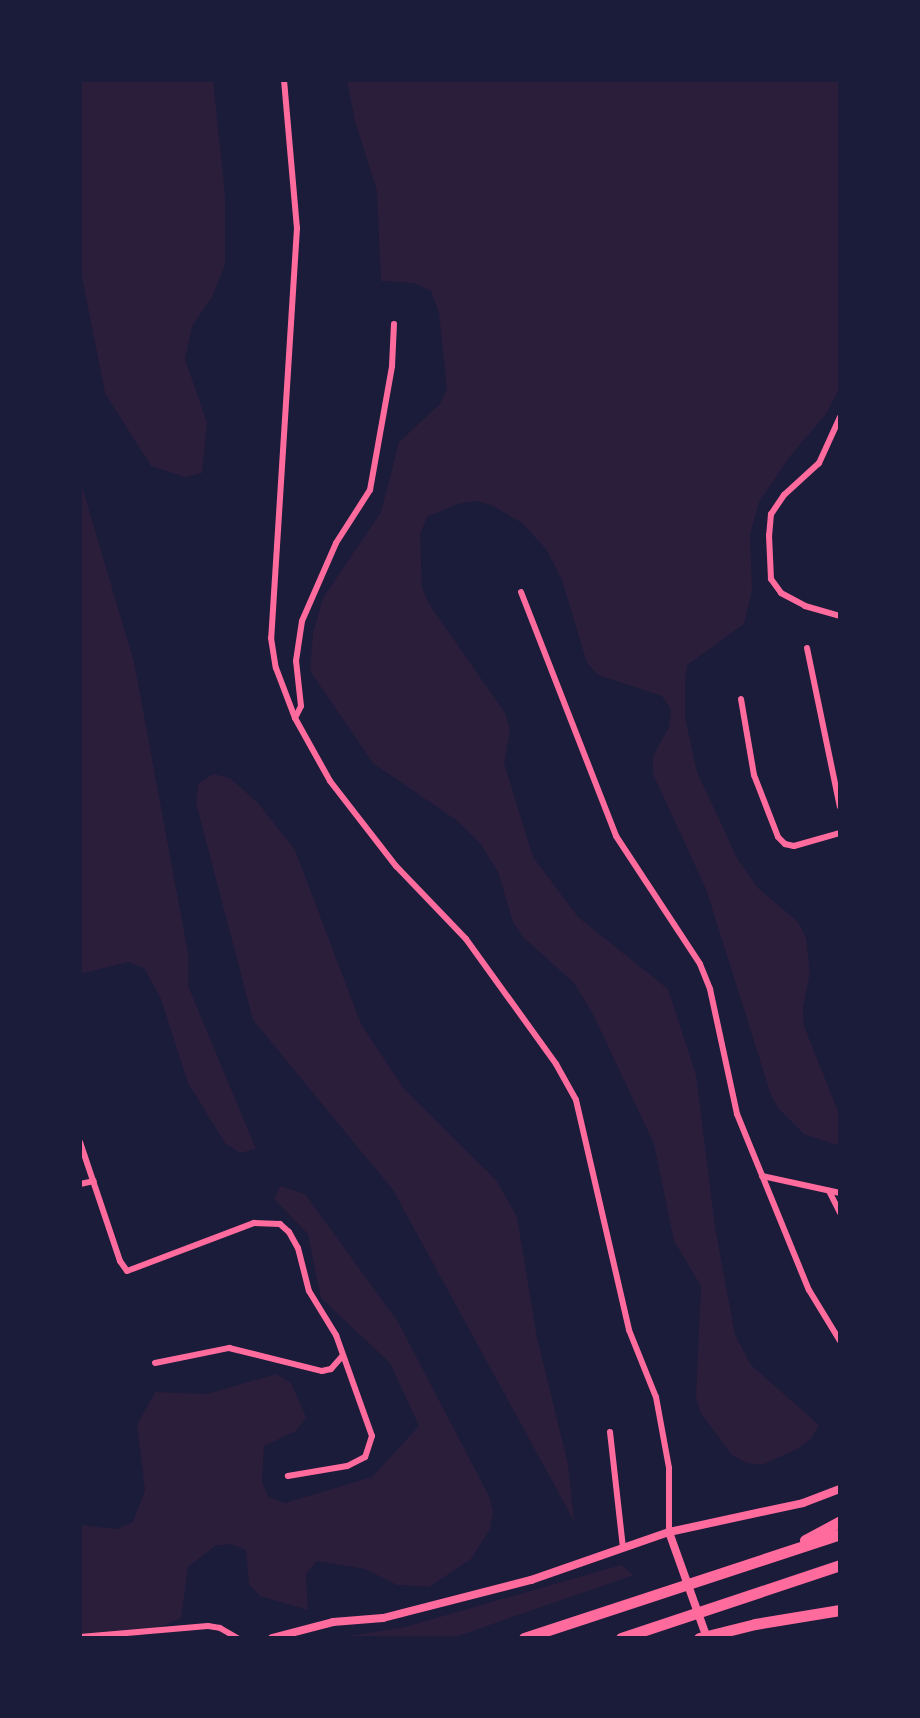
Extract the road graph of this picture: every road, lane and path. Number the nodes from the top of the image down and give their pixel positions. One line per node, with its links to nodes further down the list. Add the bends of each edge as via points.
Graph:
1 (284, 80): 8 (street, via 297,228 271,638)
2 (394, 324): 8 (street, via 392,366 370,490 336,543 302,621 296,661 301,706)
3 (840, 417): 5 (street, via 819,463 771,514 769,535 771,579 781,593)
4 (521, 592): 12 (street, via 616,836 700,964 737,1114)
5 (840, 616)
6 (807, 648): 9 (street)
7 (741, 699): 10 (street, via 754,775 778,837 794,846)
8 (295, 718): 25 (street, via 330,781 396,866 466,939 576,1100 629,1330 656,1397 669,1468)
9 (840, 807)
10 (840, 833)
11 (80, 1142): 13 (street)
12 (762, 1176): 15 (street); 18 (street, via 809,1290)
13 (94, 1181): 14 (street); 19 (street, via 127,1271 254,1223 280,1224 298,1248 309,1291)
14 (80, 1184)
15 (829, 1191): 16 (street); 17 (street)
16 (840, 1193)
17 (840, 1213)
18 (840, 1341)
19 (343, 1355): 20 (street, via 322,1371 229,1348); 22 (street, via 372,1436 365,1457 347,1466)
20 (155, 1363)
21 (610, 1432): 27 (street)
22 (288, 1476)
23 (840, 1489): 25 (street, via 803,1503)
24 (840, 1521): 28 (highway)
25 (669, 1532): 27 (street); 37 (street)
26 (840, 1534): 28 (highway)
27 (623, 1547): 33 (street, via 531,1580 383,1618 333,1622)
28 (780, 1554): 34 (highway)
29 (840, 1565): 35 (highway)
30 (840, 1610): 36 (highway)
31 (80, 1637): 32 (street, via 208,1626)
32 (237, 1638)
33 (272, 1638)
34 (524, 1638)
35 (621, 1638)
36 (699, 1638)
37 (707, 1638)

